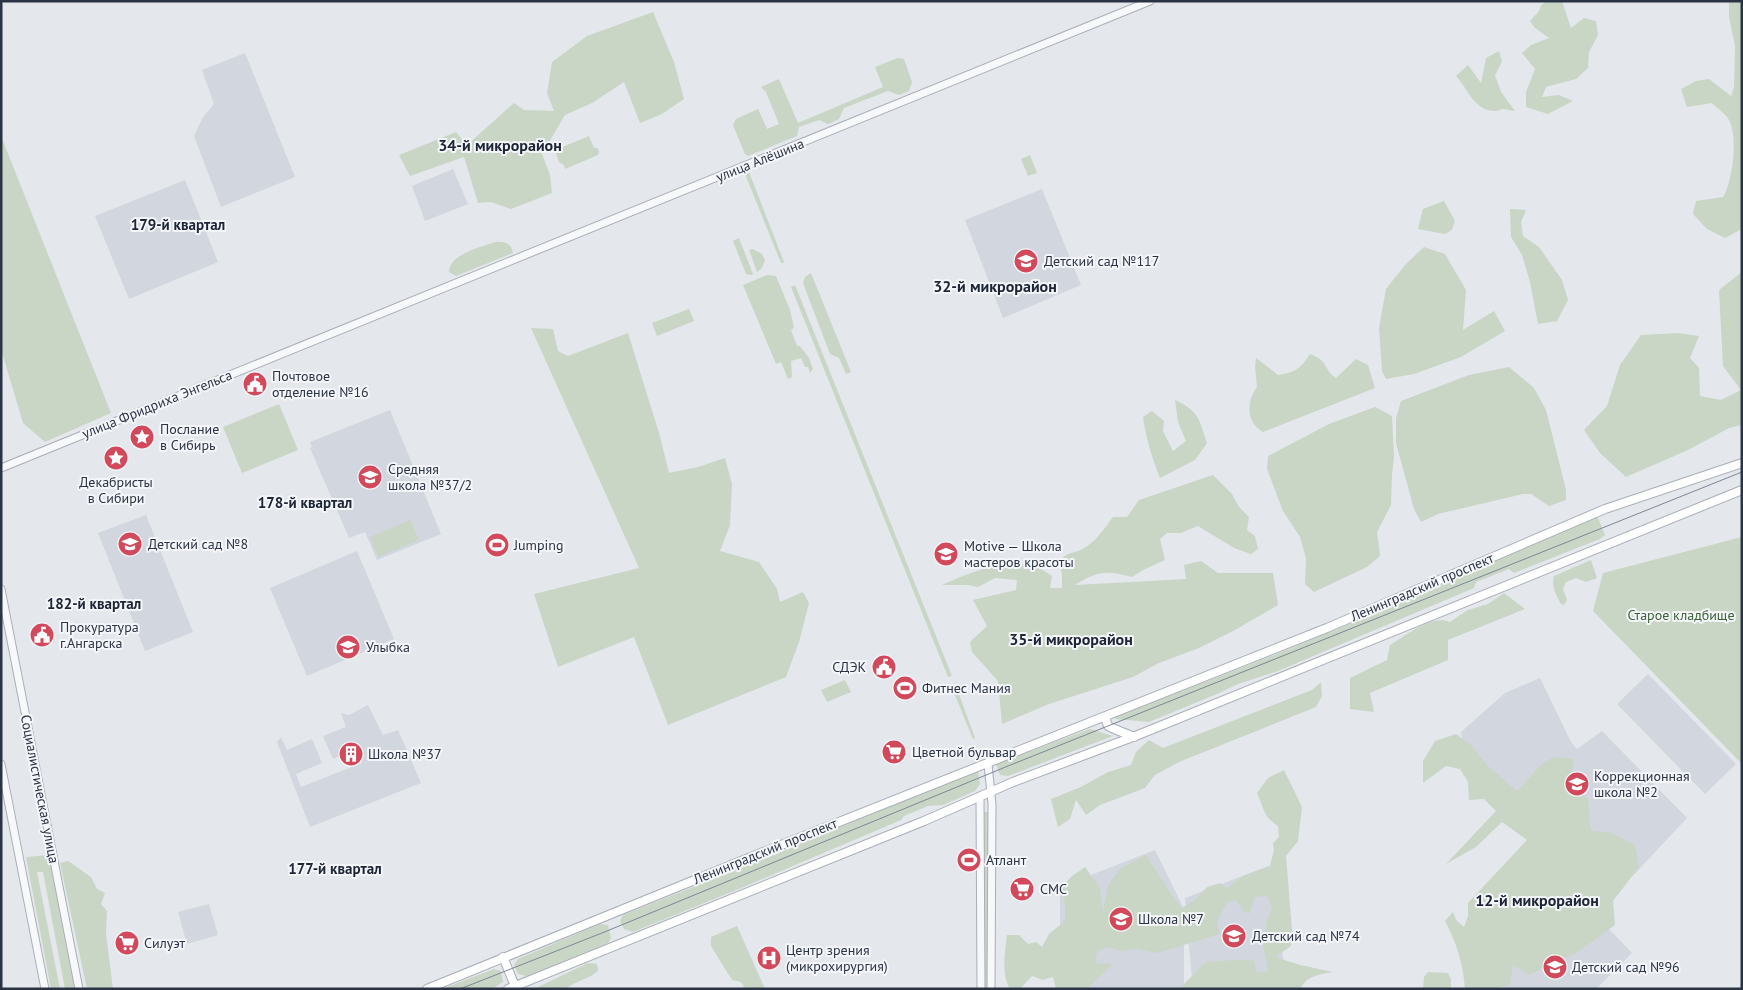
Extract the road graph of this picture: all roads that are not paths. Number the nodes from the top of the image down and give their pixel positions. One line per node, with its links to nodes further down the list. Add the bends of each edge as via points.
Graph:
1 (1150, 1): 2 (street, улица Алёшина)
2 (369, 319): 4 (street, улица Фридриха Энгельса)
3 (1742, 463): 7 (main road, Ленинградский проспект, via 1605,509)
4 (1, 468)
5 (1742, 490): 8 (main road, Ленинградский проспект)
6 (1, 588): 16 (street, Социалистическая улица)
7 (1105, 718): 8 (main road, via 1108,726); 10 (main road, Ленинградский проспект)
8 (1134, 737): 11 (main road, Ленинградский проспект)
9 (1, 764): 15 (street)
10 (988, 764): 11 (street); 13 (main road, Ленинградский проспект)
11 (991, 792): 12 (main road, Ленинградский проспект); 19 (street)
12 (980, 796): 14 (main road, Ленинградский проспект); 18 (street)
13 (503, 957): 14 (main road); 17 (main road, Ленинградский проспект)
14 (511, 987)
15 (45, 989)
16 (79, 989)
17 (427, 989)
18 (982, 989)
19 (991, 989)

